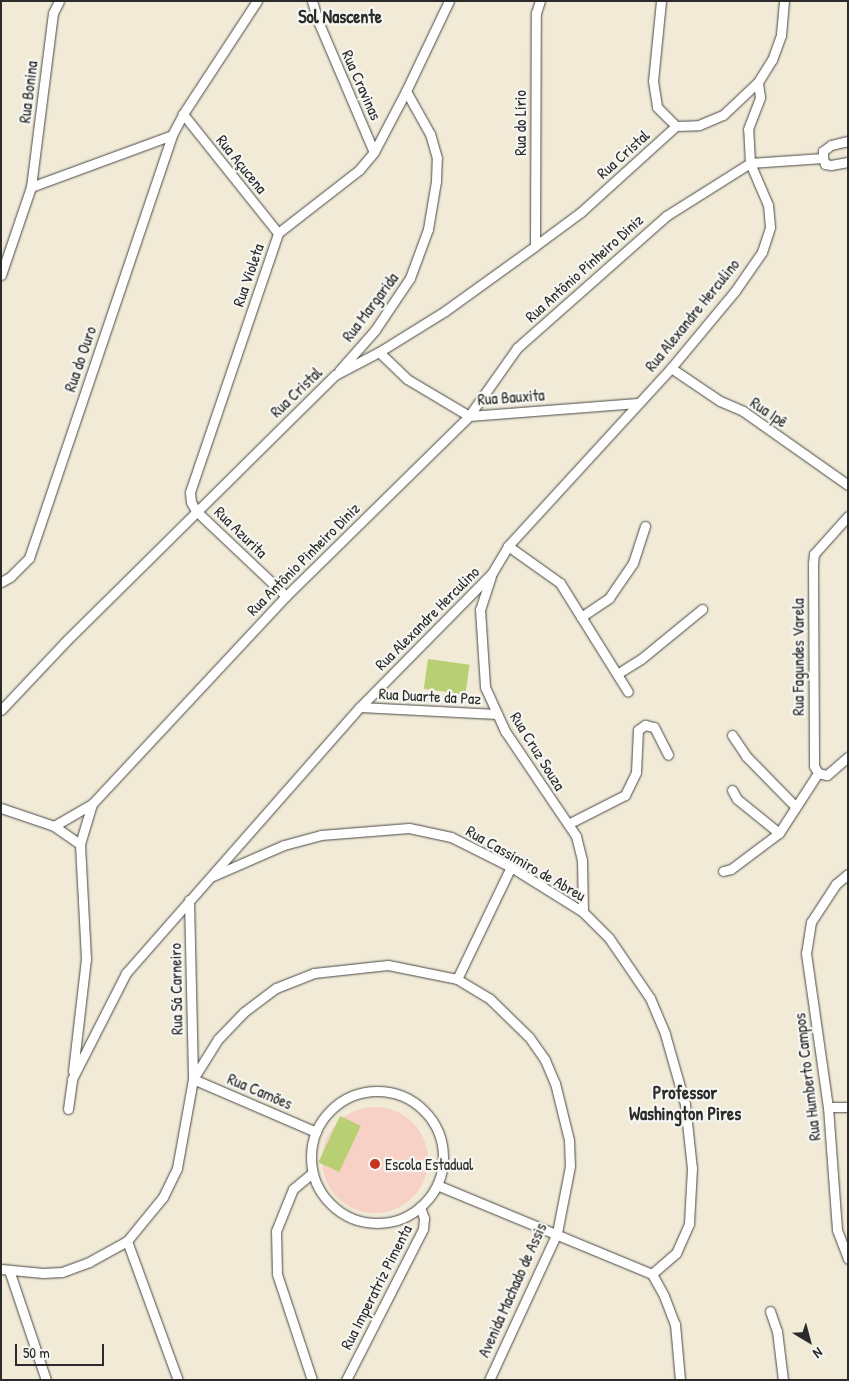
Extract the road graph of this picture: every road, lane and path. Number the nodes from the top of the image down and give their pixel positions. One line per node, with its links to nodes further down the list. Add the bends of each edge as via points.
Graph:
1 (59, 1): 18 (street, Rua Bonina, via 53,13)
2 (257, 1): 10 (street, Rua do Ouro)
3 (312, 1): 14 (street, Rua Cravinas)
4 (449, 1): 9 (street)
5 (540, 1): 20 (street, Rua do Lírio, via 536,13)
6 (661, 1): 11 (street, via 653,81 657,107)
7 (784, 1): 8 (street, via 781,35 772,60)
8 (758, 82): 11 (street, via 723,115 699,125); 17 (street, Rua Alexandre Herculino, via 760,97 748,129)
9 (406, 91): 14 (street, Rua Violeta); 24 (street, Rua Margarida, via 430,134 437,158 428,229 410,278 375,330)
10 (183, 114): 12 (street, Rua do Ouro); 19 (street, Rua Açucena)
11 (676, 126): 20 (street, Rua Cristal, via 581,212)
12 (172, 135): 18 (street); 33 (street, Rua do Ouro, via 29,558 10,578)
13 (848, 141): 15 (street, via 831,145 824,151)
14 (374, 152): 19 (street, Rua Violeta, via 359,170)
15 (823, 158): 16 (street, via 825,164 831,165); 17 (street)
16 (848, 162)
17 (750, 163): 23 (street, Rua Alexandre Herculino, via 768,205 770,227 762,252 735,291); 26 (street, Rua Antônio Pinheiro Diniz, via 666,216 517,348)
18 (31, 187): 21 (street, Rua Bonina)
19 (278, 233): 28 (street, Rua Violeta, via 190,492)
20 (535, 246): 22 (street, Rua Cristal, via 445,311)
21 (1, 275)
22 (379, 352): 24 (street, Rua Cristal); 26 (street, Rua Bauxita, via 407,379)
23 (670, 368): 25 (street, Rua Alexandre Herculino); 27 (street, Rua Ipê, via 720,401 743,411)
24 (335, 375): 28 (street, Rua Cristal)
25 (637, 403): 26 (street, Rua Bauxita); 31 (street, Rua Alexandre Herculino)
26 (468, 416): 34 (street, Rua Antônio Pinheiro Diniz)
27 (848, 485)
28 (196, 510): 34 (street, Rua Azurita); 40 (street, Rua Cristal)
29 (848, 516): 45 (street, Rua Fagundes Varela, via 814,554 812,564 814,766)
30 (645, 526): 36 (street, via 633,563 619,584 609,598)
31 (508, 546): 32 (street, Rua Alexandre Herculino); 36 (street, via 560,583)
32 (492, 573): 39 (street, Rua Alexandre Herculino); 41 (street, Rua Cruz Souza, via 480,609 485,687)
33 (1, 582)
34 (286, 596): 47 (street, Rua Antônio Pinheiro Diniz)
35 (702, 609): 37 (street, via 641,659)
36 (581, 617): 37 (street)
37 (617, 674): 38 (street)
38 (628, 692)
39 (360, 707): 41 (street, Rua Duarte da Paz); 57 (street, Rua Alexandre Herculino)
40 (1, 710)
41 (497, 714): 50 (street, Rua Cruz Souza)
42 (732, 735): 48 (street, via 746,756)
43 (668, 755): 50 (street, via 654,727 645,725 638,730 636,772 625,795)
44 (848, 757): 45 (street, via 827,775)
45 (818, 774): 48 (street)
46 (732, 790): 52 (street, via 737,799)
47 (92, 804): 51 (street); 53 (street, Rua Antônio Pinheiro Diniz)
48 (796, 807): 52 (street)
49 (1, 808): 51 (street)
50 (568, 824): 59 (street, Rua Cruz Souza, via 576,836 582,860)
51 (54, 826): 53 (street)
52 (779, 833): 55 (street, via 731,869)
53 (80, 844): 61 (street, Rua Antônio Pinheiro Diniz, via 86,959)
54 (511, 867): 57 (street, Rua Cassimiro de Abreu, via 451,837 409,828 321,835 284,845); 59 (street, Rua Cassimiro de Abreu); 60 (street)
55 (723, 871)
56 (848, 874): 63 (street, Rua Humberto Campos, via 836,884 811,922 806,952)
57 (209, 877): 58 (street, Rua Alexandre Herculino)
58 (189, 900): 61 (street, Rua Alexandre Herculino, via 126,972); 62 (street, Rua Sá Carneiro)
59 (583, 912): 74 (street, Rua Cassimiro de Abreu, via 609,938 650,998 665,1034 685,1104 692,1168 689,1224 676,1253)
60 (457, 979): 62 (street, Avenida Machado de Assis, via 388,965 314,973 276,988 244,1012 218,1039); 70 (street, Avenida Machado de Assis, via 490,999 529,1037 545,1060 555,1083 569,1140 570,1166)
61 (72, 1079): 65 (street, Rua Alexandre Herculino)
62 (193, 1079): 66 (street, Rua Camões); 71 (street, Avenida Machado de Assis, via 177,1168 163,1197)
63 (828, 1107): 64 (street); 72 (street, Rua Humberto Campos, via 837,1230)
64 (848, 1107)
65 (68, 1109)
66 (316, 1132): 67 (street, via 311,1152); 68 (street, via 326,1115 340,1102 357,1094 395,1093 413,1101 437,1130 442,1148 442,1167)
67 (312, 1173): 69 (street, via 321,1194 336,1210 356,1220 378,1223 400,1219); 78 (street, via 292,1189 276,1230 277,1274)
68 (437, 1185): 69 (street); 70 (street)
69 (420, 1207): 79 (street, Rua Imperatriz Pimenta, via 423,1229)
70 (557, 1233): 74 (street); 80 (street, Avenida Machado de Assis)
71 (127, 1241): 73 (street, Avenida Machado de Assis, via 90,1262 62,1272); 77 (street)
72 (848, 1259)
73 (5, 1270): 76 (street)
74 (652, 1274): 81 (street, via 675,1324)
75 (770, 1311): 82 (street, via 777,1331)
76 (46, 1380)
77 (178, 1380)
78 (312, 1380)
79 (346, 1380)
80 (489, 1380)
81 (680, 1380)
82 (783, 1380)

